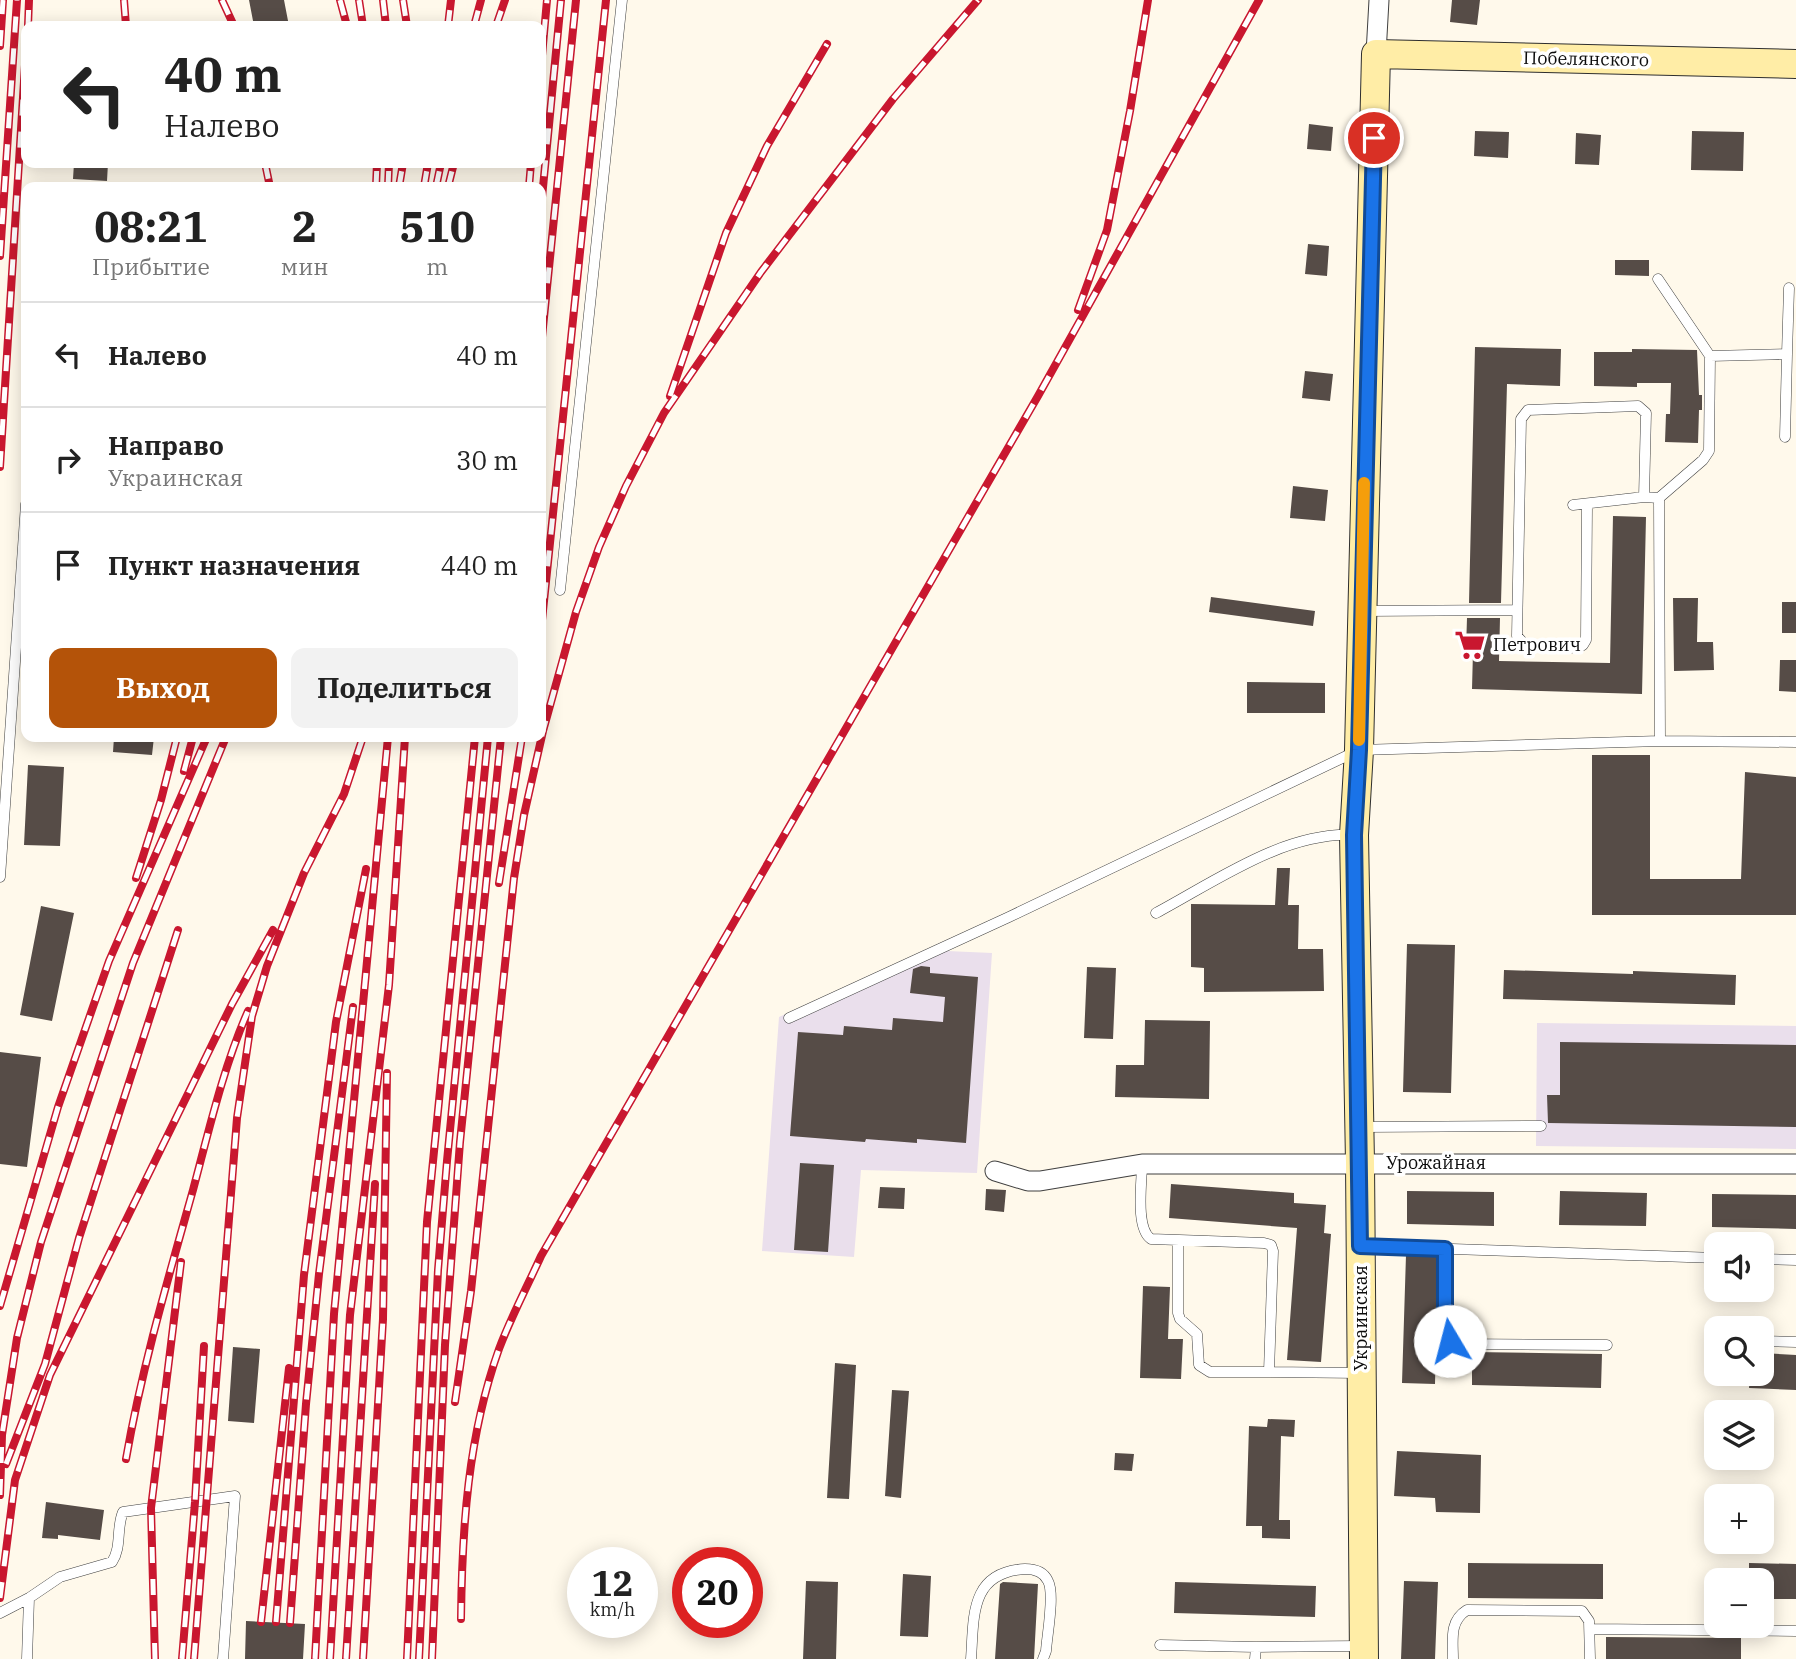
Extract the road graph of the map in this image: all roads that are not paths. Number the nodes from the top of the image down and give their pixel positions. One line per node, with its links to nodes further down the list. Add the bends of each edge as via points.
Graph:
1 (622, 0): 15 (lane)
2 (1378, 1): 3 (street)
3 (1376, 54): 4 (street, Побелянского); 17 (street, Украинская)
4 (1796, 64)
5 (1658, 279): 8 (lane)
6 (1789, 288): 7 (lane)
7 (1787, 354): 8 (lane); 9 (lane)
8 (1710, 356): 11 (lane, via 1709,450)
9 (1785, 436)
10 (1644, 497): 11 (lane); 13 (lane); 16 (lane, via 1646,413 1642,408 1524,413)
11 (1659, 498): 18 (lane)
12 (1573, 505): 13 (lane)
13 (1587, 505): 16 (lane, via 1583,646 1525,645 1517,636)
14 (21, 576): 22 (lane)
15 (560, 590)
16 (1516, 610): 17 (lane)
17 (1361, 611): 20 (street, Украинская)
18 (1660, 741): 19 (lane); 20 (lane)
19 (1796, 742)
20 (1359, 750): 21 (street, Украинская); 24 (lane)
21 (1354, 835): 23 (lane, via 1305,839 1238,868); 26 (street, Украинская)
22 (0, 877)
23 (1156, 913)
24 (789, 1018)
25 (1541, 1126): 26 (lane)
26 (1359, 1127): 27 (street, Украинская)
27 (1360, 1163): 28 (street, Урожайная); 29 (street, Урожайная); 32 (street, Украинская)
28 (1142, 1164): 30 (street, Урожайная, via 1040,1181); 31 (lane, via 1142,1230 1151,1239)
29 (1796, 1164)
30 (995, 1171)
31 (1178, 1241): 40 (lane, via 1178,1313 1196,1334 1201,1367); 40 (lane, via 1271,1245)
32 (1360, 1246): 33 (lane); 41 (street, Украинская)
33 (1445, 1249): 34 (lane); 39 (lane, via 1445,1329 1455,1344)
34 (1704, 1258)
35 (1774, 1259): 36 (lane)
36 (1796, 1260)
37 (1774, 1341): 38 (lane)
38 (1796, 1342)
39 (1607, 1345)
40 (1269, 1372): 41 (lane)
41 (1361, 1373): 48 (street, Украинская)
42 (29, 1598): 43 (lane); 49 (lane); 50 (lane, via 60,1577 113,1562 122,1512 234,1496)
43 (0, 1614)
44 (1590, 1629): 45 (lane); 54 (lane, via 1586,1615 1576,1609 1467,1609 1454,1623); 55 (lane)
45 (1796, 1630)
46 (1160, 1645): 47 (lane)
47 (1255, 1647): 48 (lane); 53 (lane)
48 (1364, 1653)
49 (27, 1659)
50 (223, 1659)
51 (971, 1659): 52 (lane, via 978,1598 991,1581 1027,1569 1043,1574 1050,1585)
52 (1043, 1659)
53 (1255, 1659)
54 (1453, 1659)
55 (1590, 1659)

